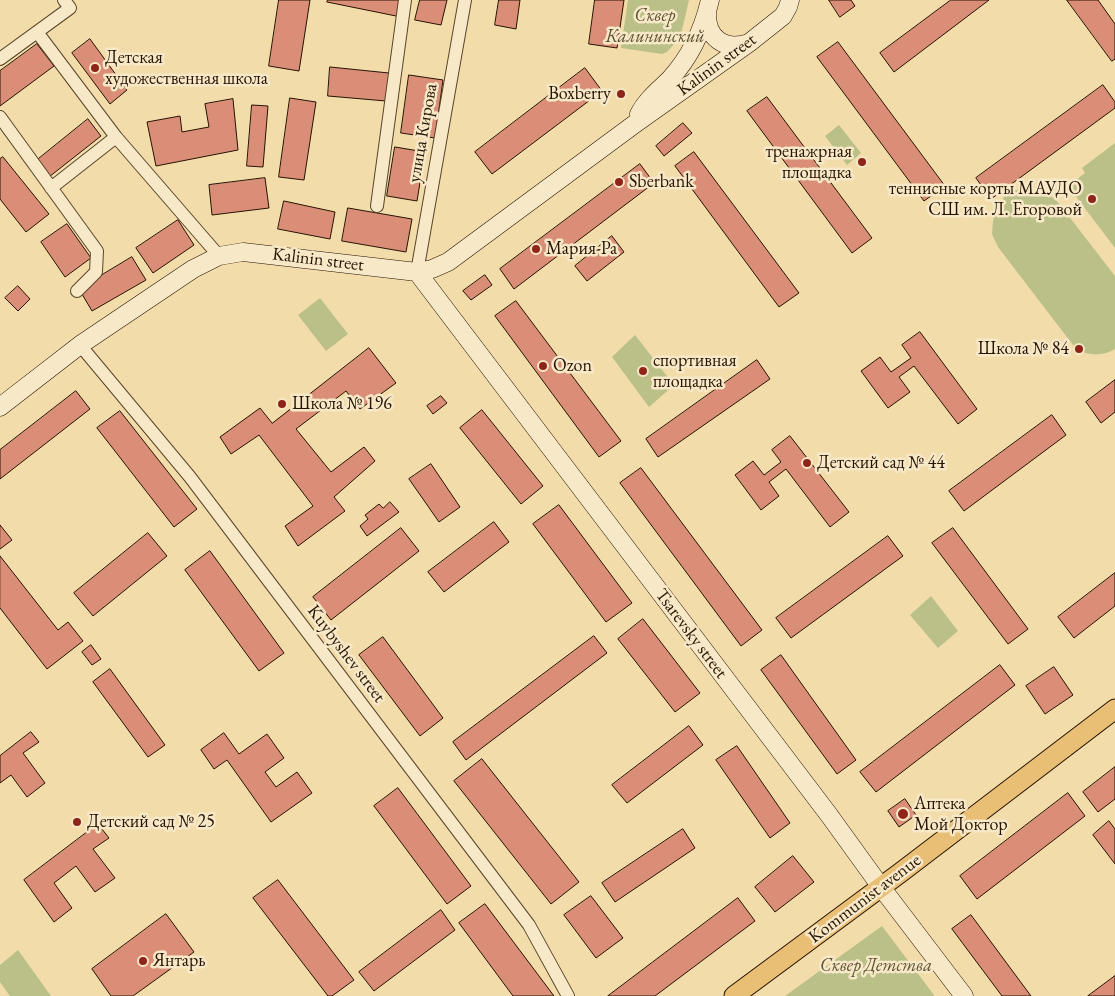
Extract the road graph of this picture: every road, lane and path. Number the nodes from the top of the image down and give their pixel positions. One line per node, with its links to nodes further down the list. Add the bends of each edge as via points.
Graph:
1 (64, 0): 6 (street, via 70,8)
2 (405, 0): 13 (street)
3 (465, 0): 15 (street, улица Кирова)
4 (790, 0): 7 (main road, Kalinin street, via 783,16)
5 (708, 6): 7 (main road, via 707,21 715,37 731,46); 10 (main road, Kalinin street, via 691,52 643,106)
6 (37, 32): 8 (street); 11 (street)
7 (749, 43): 10 (main road, Kalinin street)
8 (0, 59)
9 (0, 117): 12 (street)
10 (636, 123): 15 (main road, Kalinin street, via 448,262)
11 (116, 137): 12 (street); 14 (street)
12 (51, 188): 16 (street, via 97,251 96,272)
13 (377, 206)
14 (219, 256): 15 (main road, Kalinin street, via 243,252); 17 (main road, Kalinin street, via 193,269)
15 (417, 272): 20 (main road, Tsarevsky street)
16 (77, 290)
17 (80, 345): 18 (main road, Kalinin street); 21 (street, Kuybyshev street, via 190,477 529,925)
18 (0, 407)
19 (1115, 709): 20 (main road, Kommunist avenue)
20 (881, 887): 22 (main road, Kommunist avenue); 23 (main road, Tsarevsky street)
21 (568, 996)
22 (734, 996)
23 (964, 996)

